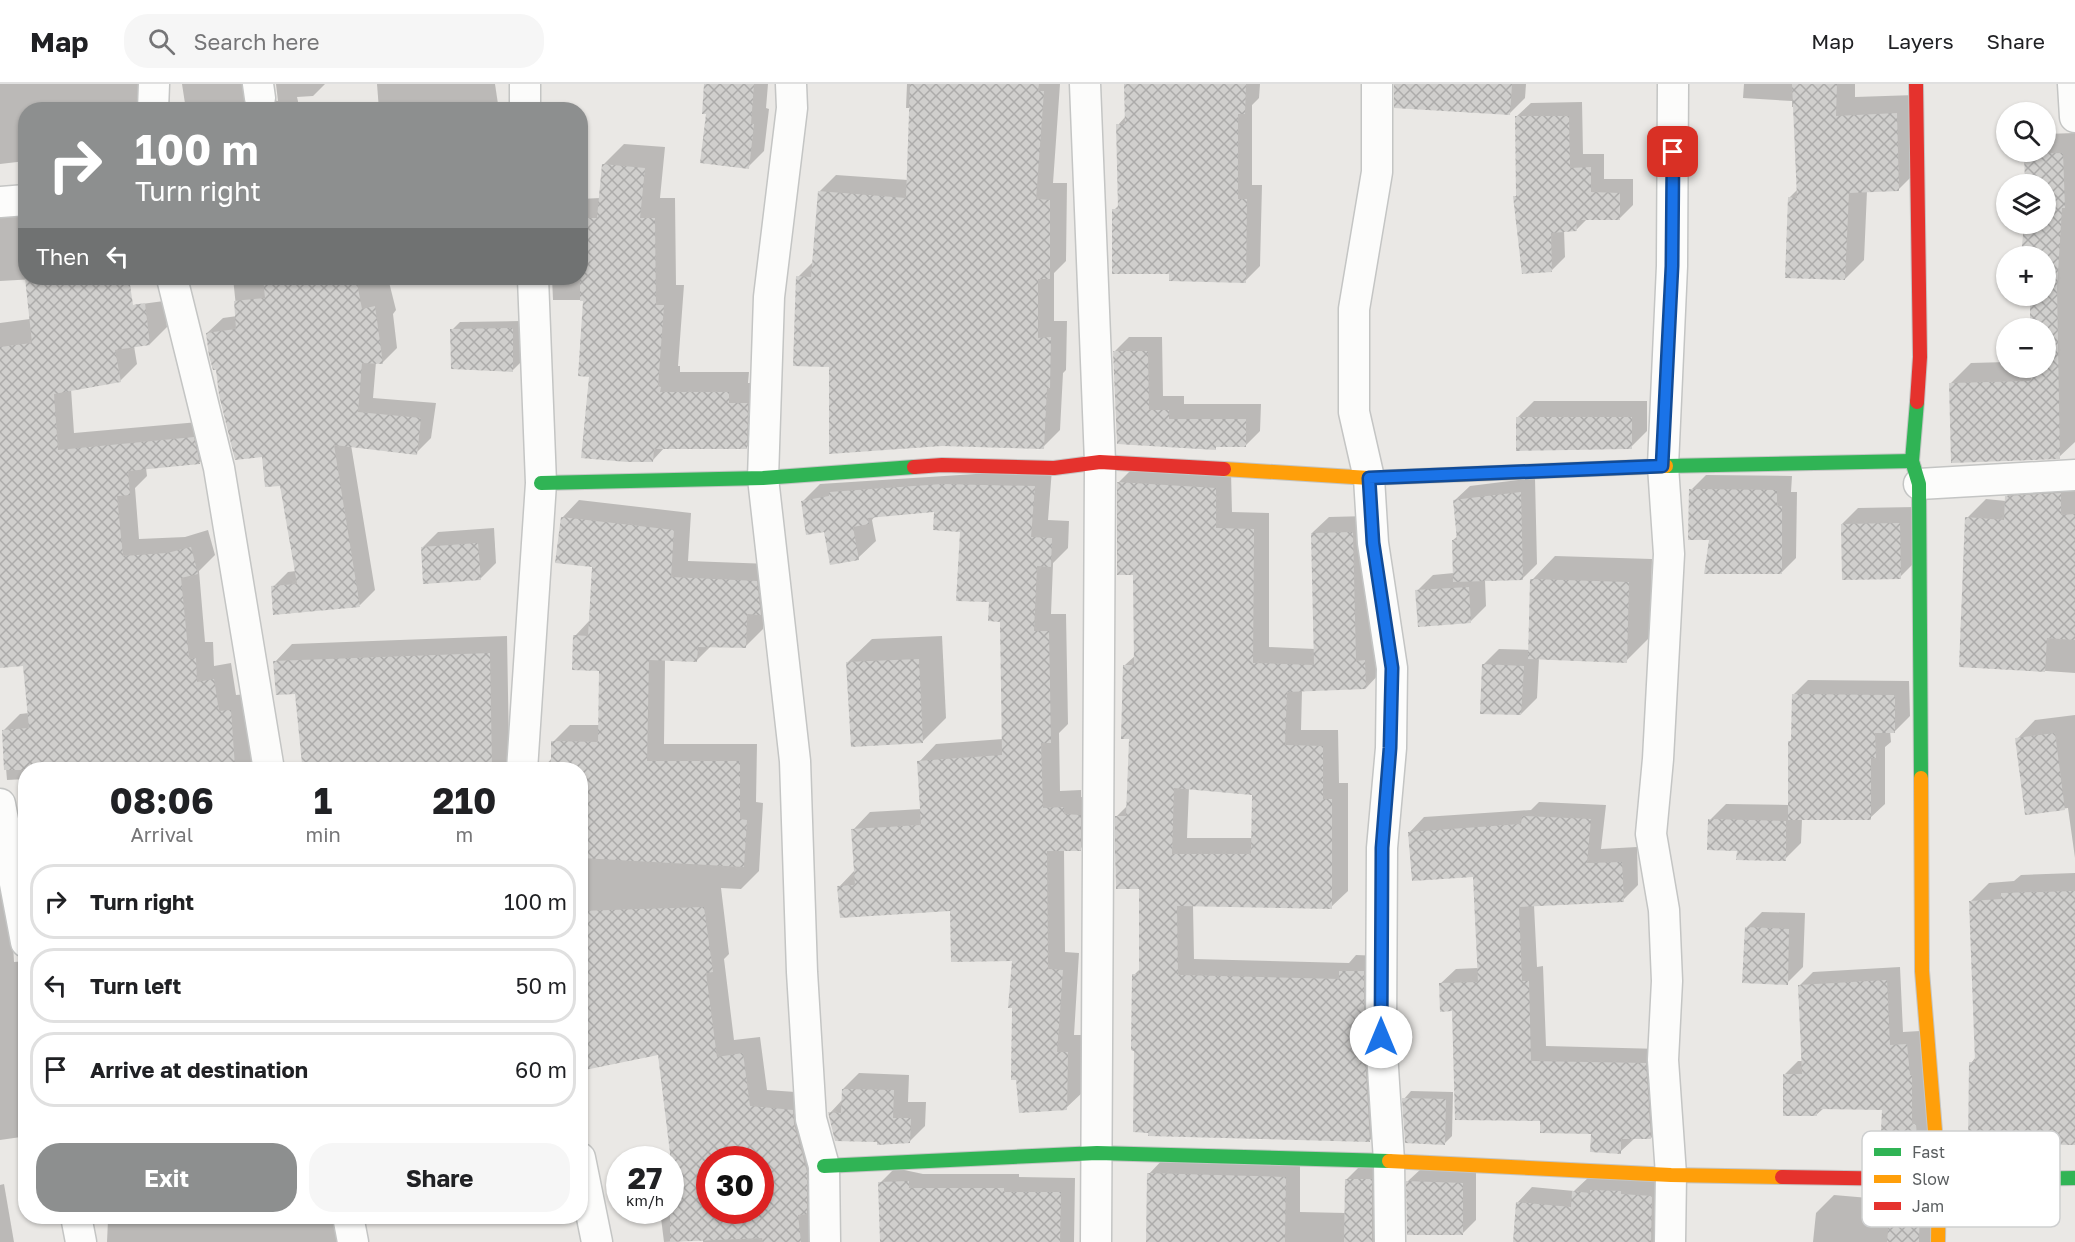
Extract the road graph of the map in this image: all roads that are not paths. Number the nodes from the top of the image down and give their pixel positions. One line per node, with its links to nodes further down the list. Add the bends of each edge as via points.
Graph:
1 (154, 84): 9 (street)
2 (525, 84): 10 (street)
3 (791, 84): 20 (street, via 792,108 769,297)
4 (1085, 84): 16 (street)
5 (1377, 84): 21 (street, via 1377,172 1354,309 1354,412)
6 (1673, 84): 17 (street, via 1672,266)
7 (1916, 84): 18 (street, via 1920,357)
8 (2073, 84): 11 (street)
9 (153, 102)
10 (525, 102)
11 (2075, 117)
12 (18, 201): 13 (street)
13 (0, 202)
14 (174, 285): 23 (street, via 219,468)
15 (533, 285): 22 (street)
16 (1100, 462): 20 (street, via 1054,468 942,465); 21 (street); 29 (street)
17 (1662, 466): 18 (street); 21 (street); 32 (street, via 1669,554 1651,834 1665,910 1663,1060)
18 (1915, 472): 19 (street); 28 (street, via 1922,971)
19 (2075, 475)
20 (763, 478): 22 (street); 31 (street, via 795,761 811,1119)
21 (1369, 478): 30 (street, via 1373,543 1392,668 1382,848 1381,1037)
22 (541, 483): 24 (street)
23 (268, 762)
24 (523, 762)
25 (0, 804): 26 (street); 27 (street)
26 (18, 805)
27 (18, 900)
28 (1935, 1131)
29 (1097, 1153): 30 (street); 31 (street); 44 (street)
30 (1389, 1161): 32 (street); 45 (street)
31 (824, 1167): 43 (street)
32 (1671, 1175): 35 (street); 46 (street)
33 (2060, 1178): 34 (street)
34 (2075, 1178)
35 (1862, 1179)
36 (588, 1198): 42 (street)
37 (78, 1224): 40 (street)
38 (349, 1224): 41 (street)
39 (1938, 1227): 47 (street)
40 (81, 1242)
41 (352, 1242)
42 (597, 1242)
43 (825, 1242)
44 (1096, 1242)
45 (1390, 1242)
46 (1670, 1242)
47 (1938, 1242)

